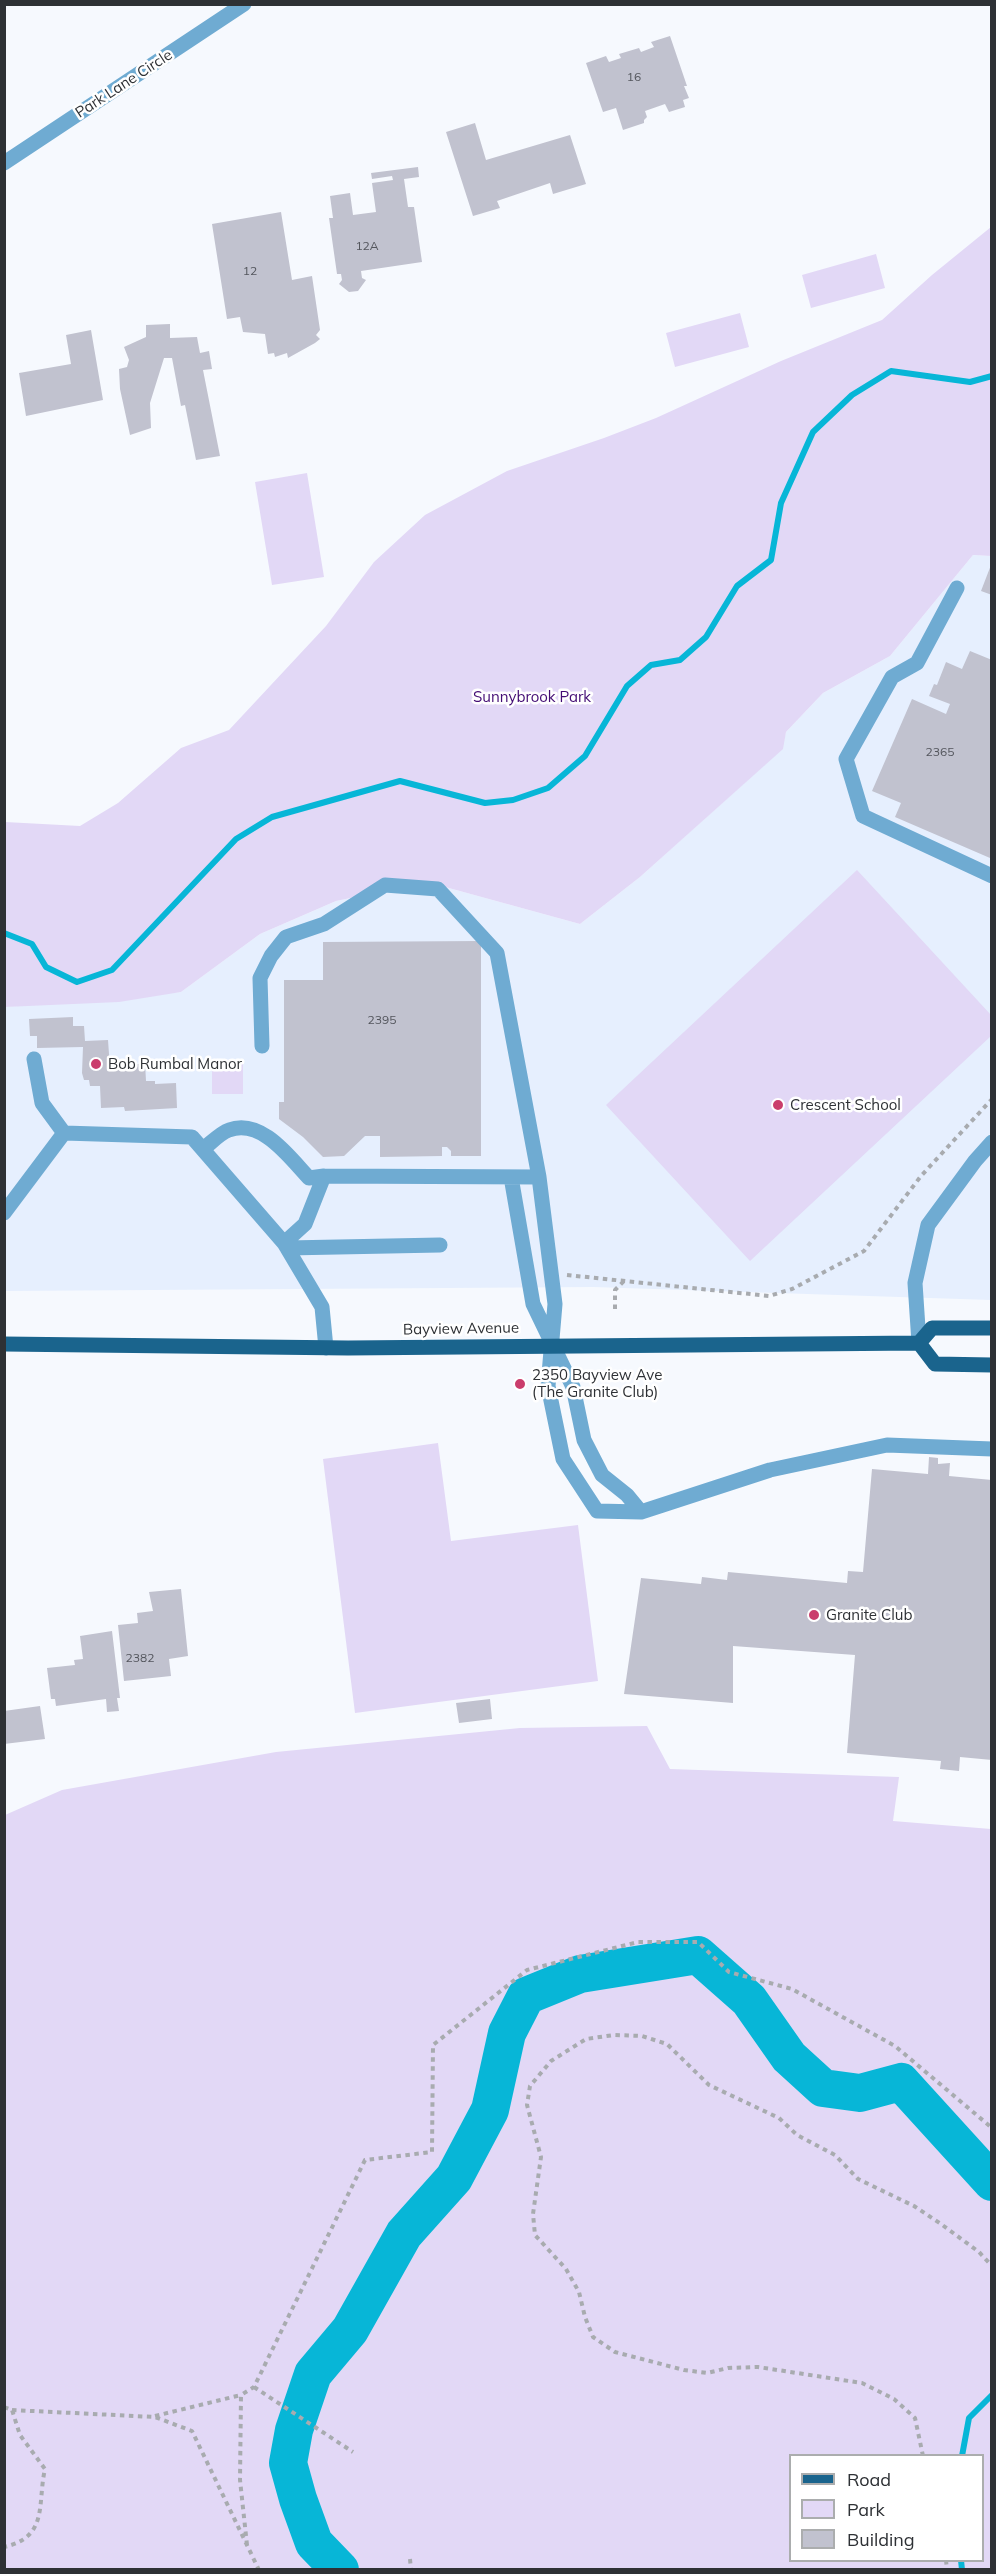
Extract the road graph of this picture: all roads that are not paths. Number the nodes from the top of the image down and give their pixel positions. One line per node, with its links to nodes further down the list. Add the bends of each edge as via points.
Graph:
1 (244, 4): 2 (street, Park Lane Circle)
2 (4, 163)
3 (957, 588): 4 (street, via 917,663 892,676 846,759 863,816)
4 (992, 876)
5 (261, 1046): 12 (street, via 260,978 286,937 324,924 384,885 438,889 497,953)
6 (34, 1059): 7 (street, via 42,1102)
7 (64, 1133): 9 (street, via 192,1137); 13 (street)
8 (992, 1142): 18 (street, via 928,1225 915,1283)
9 (203, 1149): 10 (street, via 228,1130 254,1131 267,1134 309,1178); 15 (street)
10 (324, 1176): 11 (street); 15 (street, via 305,1224)
11 (511, 1177): 12 (street); 19 (street, via 532,1304)
12 (539, 1177): 19 (street, via 555,1304)
13 (4, 1213)
14 (440, 1245): 15 (street)
15 (286, 1246): 20 (street, via 322,1307)
16 (992, 1328): 18 (main road, via 932,1328)
17 (4, 1344): 20 (main road, Bayview Avenue)
18 (919, 1344): 19 (main road, Bayview Avenue); 21 (main road, via 935,1364)
19 (552, 1346): 20 (main road, Bayview Avenue); 23 (street, via 573,1387 584,1440 602,1475); 23 (street, via 548,1386 563,1459 597,1511)
20 (326, 1348)
21 (992, 1365)
22 (992, 1449): 23 (street, via 887,1445 770,1470)
23 (641, 1512)

